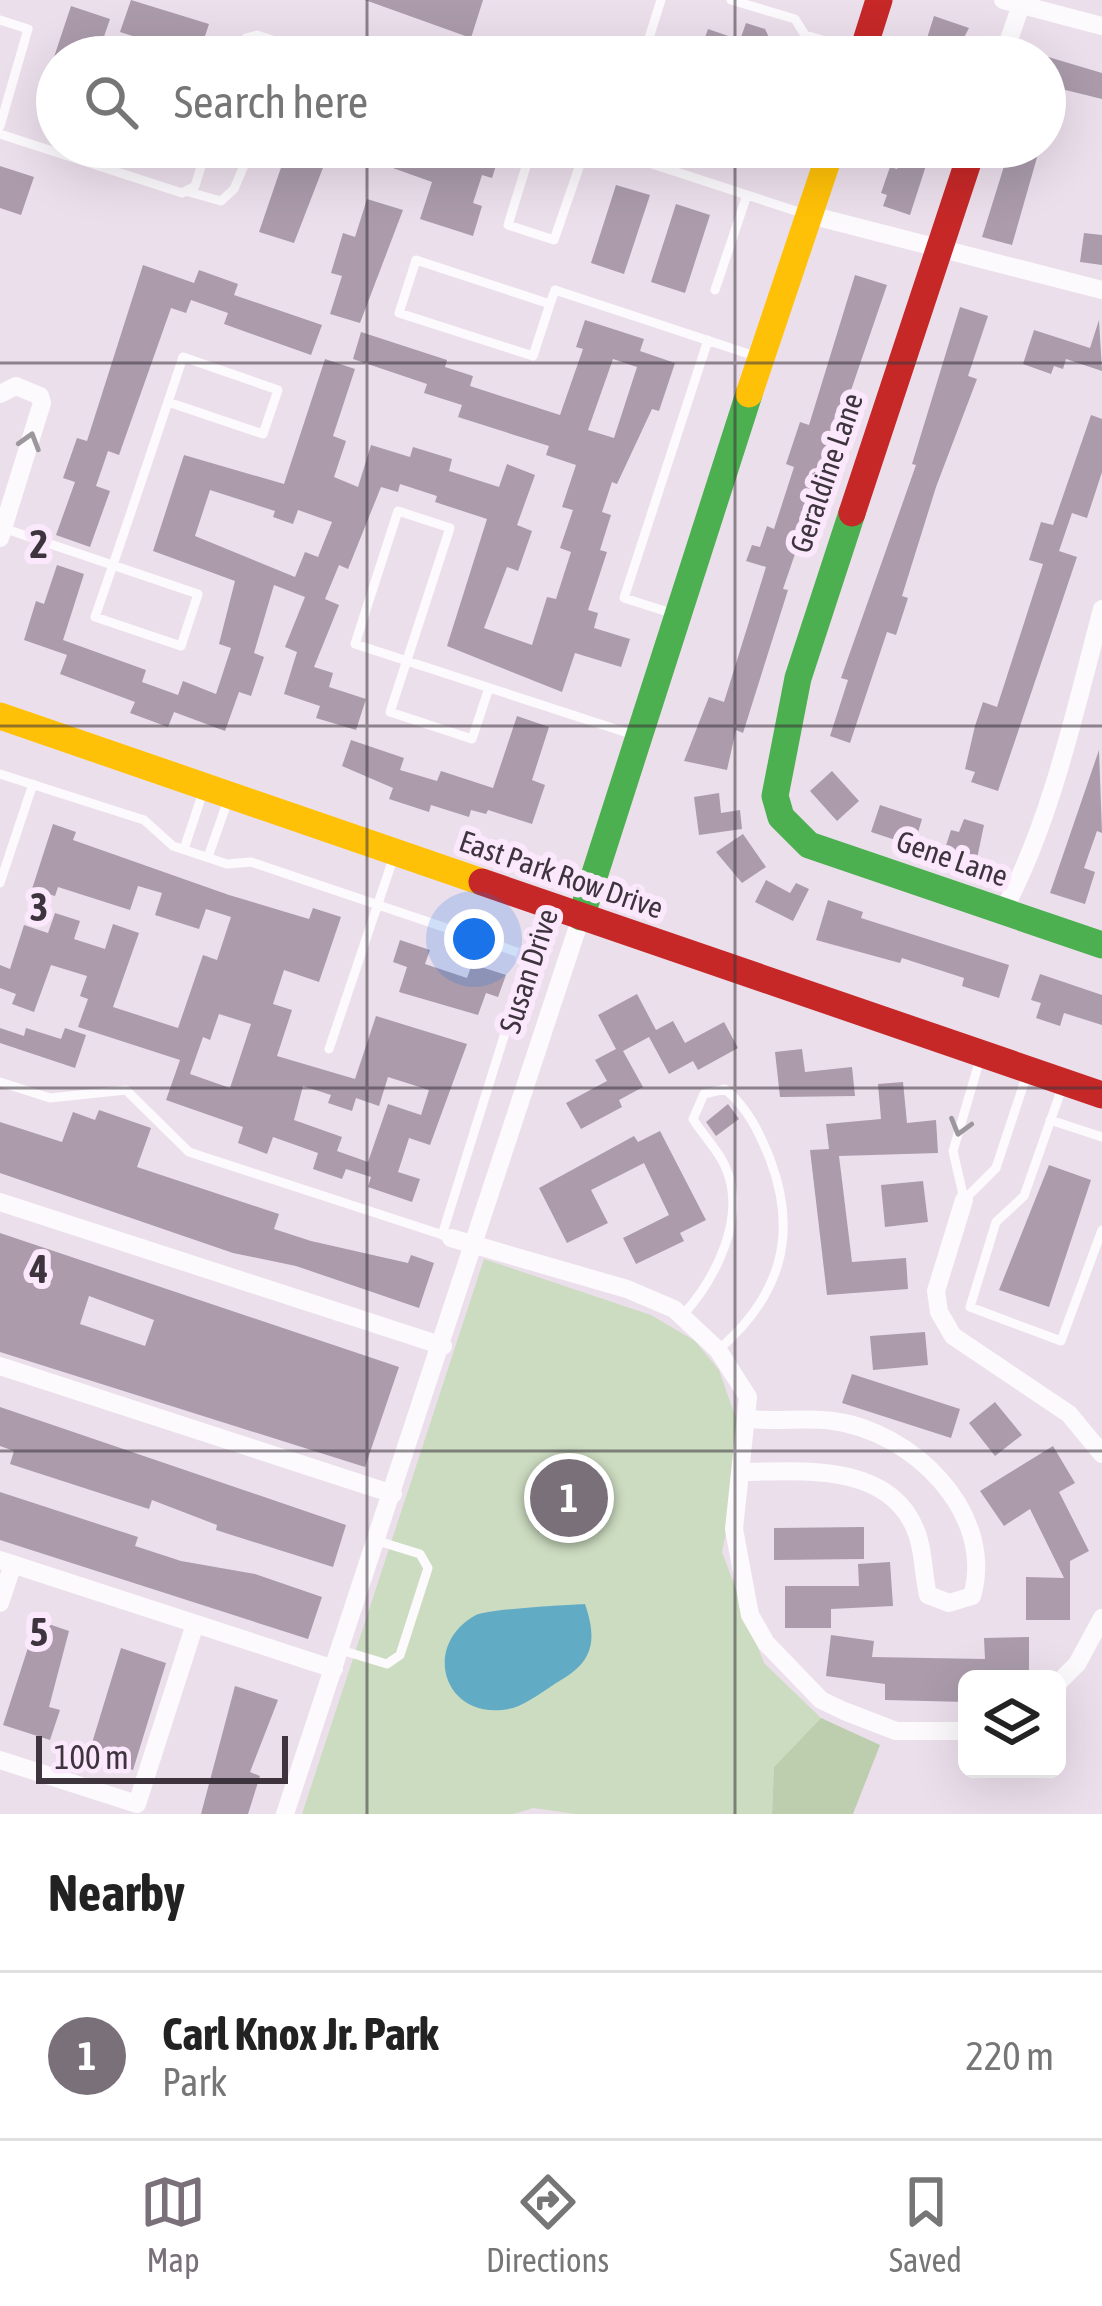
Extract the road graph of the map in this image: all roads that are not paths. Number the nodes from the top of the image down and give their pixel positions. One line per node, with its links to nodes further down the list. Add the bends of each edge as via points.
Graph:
1 (661, 0): 8 (lane)
2 (731, 0): 7 (lane, via 795,20)
3 (871, 2): 10 (street)
4 (1012, 2): 6 (street); 11 (street)
5 (0, 20): 12 (lane, via 28,28)
6 (1102, 26)
7 (805, 35): 9 (lane)
8 (650, 36)
9 (808, 36)
10 (865, 36)
11 (1006, 36)
12 (0, 130): 13 (lane)
13 (36, 142)
14 (116, 168): 22 (lane)
15 (199, 168): 22 (lane)
16 (244, 168): 22 (lane, via 220,201)
17 (526, 168): 18 (lane, via 508,225 554,240)
18 (579, 168)
19 (665, 168): 23 (lane)
20 (825, 168): 24 (street, Susan Drive)
21 (966, 168): 25 (street, Geraldine Lane)
22 (189, 192)
23 (747, 195): 24 (lane); 26 (lane)
24 (810, 215): 25 (street); 30 (street, Susan Drive)
25 (938, 250): 27 (street); 44 (street, Geraldine Lane, via 797,678 775,796)
26 (715, 290)
27 (1102, 290)
28 (550, 304): 28 (lane, via 533,356 399,313 416,260); 29 (lane, via 555,290)
29 (709, 340): 30 (lane); 36 (lane, via 624,598)
30 (760, 357): 36 (street, Susan Drive)
31 (0, 394): 33 (street, one-way to 31, via 42,403 16,386)
32 (168, 402): 32 (lane, via 183,358 278,390 263,434); 34 (lane)
33 (1, 531): 34 (lane)
34 (113, 565): 34 (lane, via 198,594 181,646 95,617)
35 (1102, 609): 50 (street, via 1021,878)
36 (676, 615): 40 (street, Susan Drive)
37 (407, 661): 37 (lane, via 451,528 398,511 355,644); 38 (lane); 38 (lane, via 390,712 472,739)
38 (489, 688): 40 (lane)
39 (0, 716): 43 (street, East Park Row Drive)
40 (635, 736): 51 (street, Susan Drive)
41 (0, 774): 42 (lane)
42 (33, 784): 45 (lane, via 145,820); 48 (lane)
43 (217, 794): 45 (lane); 46 (street, East Park Row Drive); 47 (lane)
44 (787, 825): 50 (street, Gene Lane, via 809,845)
45 (184, 849): 47 (lane)
46 (395, 854): 49 (lane); 51 (street, East Park Row Drive)
47 (208, 857): 49 (lane, via 251,862)
48 (0, 883)
49 (378, 902): 53 (lane); 64 (lane, via 517,948 531,964)
50 (1003, 911): 52 (street, Gene Lane)
51 (581, 917): 54 (street, East Park Row Drive); 65 (street, Susan Drive)
52 (1102, 945)
53 (328, 1049)
54 (981, 1054): 55 (street, East Park Row Drive); 61 (lane, one-way to 61, via 953,1151)
55 (1028, 1070): 57 (street, East Park Row Drive); 61 (lane, via 996,1168)
56 (0, 1082): 64 (lane, via 50,1099 126,1090 189,1152)
57 (1064, 1082): 58 (street, East Park Row Drive); 59 (lane)
58 (1102, 1095)
59 (1050, 1120): 60 (lane); 63 (lane, via 1024,1196 996,1222 970,1306 1061,1341)
60 (1102, 1137)
61 (964, 1200): 71 (street, via 936,1291 939,1312 953,1336 1070,1414)
62 (0, 1202): 67 (street)
63 (1102, 1230)
64 (446, 1237): 65 (street)
65 (477, 1247): 66 (street, via 627,1289); 67 (street, Susan Drive)
66 (683, 1316): 68 (street); 68 (lane, via 728,1239 734,1200 725,1165 693,1119 704,1094 725,1090 762,1138 787,1218 766,1296)
67 (443, 1346): 73 (street, Susan Drive)
68 (718, 1350): 70 (street, via 748,1397)
69 (0, 1366): 73 (street)
70 (749, 1419): 72 (street); 72 (street, via 832,1420 879,1432 922,1461 974,1536 979,1572 972,1596 949,1603 928,1595 905,1508 875,1487 831,1471)
71 (1102, 1454)
72 (744, 1472): 82 (street, via 734,1529 750,1615 790,1671 821,1700 896,1731)
73 (393, 1494): 74 (street, Susan Drive)
74 (378, 1541): 79 (street, Susan Drive); 79 (lane, via 420,1554 428,1568 400,1655 387,1664)
75 (6, 1562): 76 (street); 78 (street)
76 (0, 1603)
77 (1102, 1618): 81 (street)
78 (195, 1624): 80 (street); 83 (street, via 137,1804)
79 (341, 1650): 80 (street, Susan Drive)
80 (334, 1670): 84 (street, Susan Drive)
81 (1066, 1675)
82 (958, 1732)
83 (0, 1760)
84 (285, 1814)

